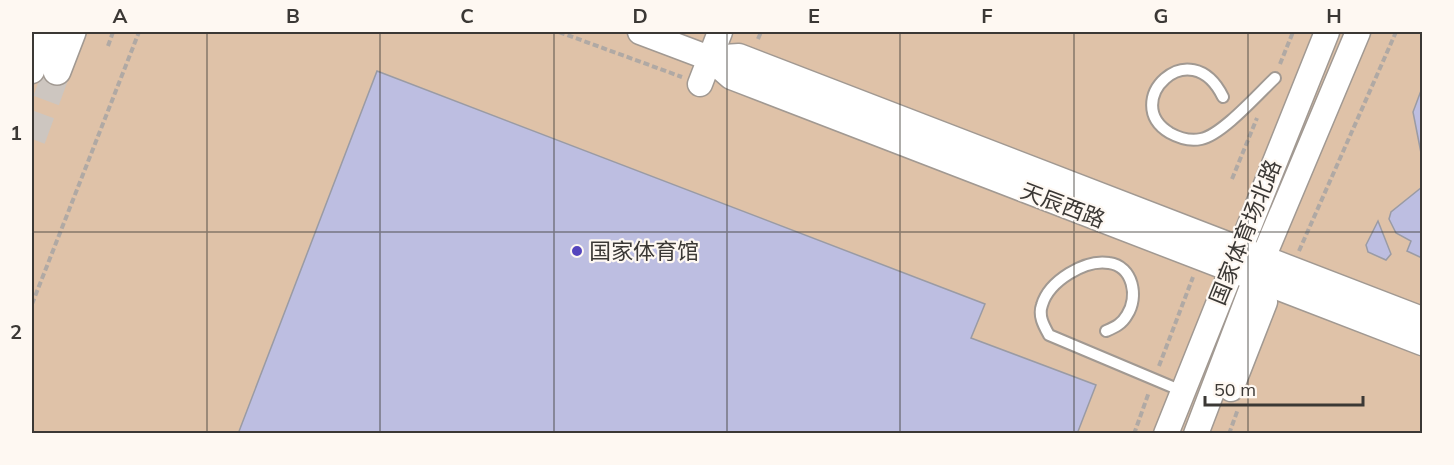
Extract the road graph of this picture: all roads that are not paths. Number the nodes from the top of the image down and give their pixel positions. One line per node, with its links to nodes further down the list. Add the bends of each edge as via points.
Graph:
1 (47, 32): 8 (street)
2 (72, 32): 8 (main road)
3 (640, 32): 7 (street, 天辰西路)
4 (720, 32): 7 (street)
5 (1327, 32): 12 (street, 国家体育场北路)
6 (1358, 32): 13 (street, 国家体育场北路)
7 (709, 58): 10 (street); 12 (street, 天辰西路, via 739,56); 12 (street, 天辰西路, via 731,77 1201,258)
8 (41, 68)
9 (1275, 78): 11 (lane, via 1202,139 1179,138 1155,118 1153,99 1160,80 1173,72 1204,74 1216,83)
10 (700, 84)
11 (1223, 97)
12 (1234, 259): 13 (street, 天辰西路); 17 (street, 国家体育场北路)
13 (1259, 268): 14 (street, 天辰西路); 16 (street, 天辰西路); 19 (street, 国家体育场北路); 20 (street, 国家体育场北路, via 1265,302)
14 (1422, 319)
15 (1106, 331): 17 (lane, via 1119,325 1134,298 1124,269 1110,263 1093,263 1077,269 1048,292 1041,306 1041,322 1048,335)
16 (1422, 343)
17 (1182, 391): 18 (street, 国家体育场北路)
18 (1166, 434)
19 (1196, 434)
20 (1213, 434)

